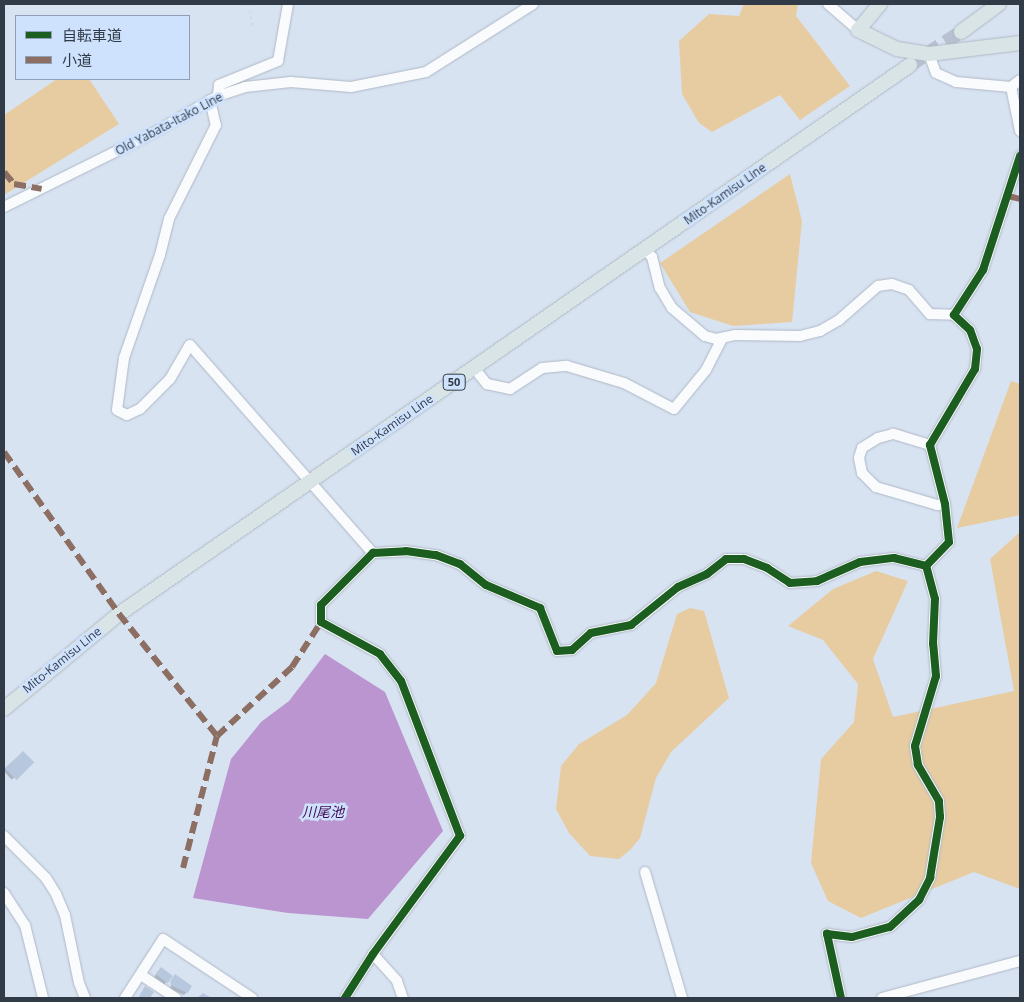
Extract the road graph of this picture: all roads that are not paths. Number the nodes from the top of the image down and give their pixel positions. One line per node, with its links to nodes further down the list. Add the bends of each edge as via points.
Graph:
1 (288, 4): 13 (street, via 278,61 219,85)
2 (533, 4): 13 (street, Old Yabata-Itako Line, via 426,72 351,87 292,82 245,87)
3 (828, 4): 6 (street)
4 (880, 4): 6 (main road)
5 (999, 4): 7 (main road)
6 (858, 30): 9 (main road, via 884,45)
7 (961, 32)
8 (1020, 43): 9 (main road)
9 (929, 54): 12 (street, via 936,73 956,82)
10 (910, 65): 17 (main road, Mito-Kamisu Line / 50)
11 (1020, 80): 12 (street)
12 (1011, 86): 14 (street)
13 (214, 98): 16 (street, Old Yabata-Itako Line, via 153,133); 22 (street, via 216,125 169,219 160,255 124,358 117,410 120,415 127,415 140,409 170,379 190,345)
14 (1020, 131)
15 (1020, 156): 18 (street, via 983,270)
16 (4, 207)
17 (645, 250): 19 (street, via 652,257 660,288 672,308 705,336); 20 (main road, Mito-Kamisu Line / 50)
18 (954, 315): 19 (street, via 930,314 909,290 892,284 878,286 839,320 820,331 787,337 735,335); 21 (street, via 970,330 977,349 975,369)
19 (722, 338): 20 (street, via 706,370 674,409 624,383 567,366 542,368 510,389 487,384)
20 (474, 368): 22 (main road, Mito-Kamisu Line / 50)
21 (930, 445): 23 (street); 23 (street, via 893,434 878,438 862,448 859,458 862,472 876,487 903,492 937,505)
22 (308, 483): 24 (street); 26 (main road, Mito-Kamisu Line / 50, via 119,614)
23 (945, 504): 25 (street, via 949,542)
24 (373, 553): 25 (street, via 406,551 436,555 460,564 486,585 540,608 557,651 572,650 591,634 631,625 678,587 707,574 726,559 744,559 767,568 790,583 817,581 868,561 894,558); 30 (street, via 322,605 321,622 380,654 401,681 460,836)
25 (926, 566): 41 (street, via 935,599 933,644 936,676 915,746 918,765 939,801 940,817 930,878 919,900 890,927 852,937 827,934)
26 (4, 709)
27 (4, 836): 34 (street, via 46,878 56,894 65,915)
28 (645, 872): 40 (street)
29 (4, 893): 33 (street, via 25,925)
30 (373, 954): 38 (street); 39 (street, via 396,981)
31 (1020, 961): 42 (street)
32 (141, 975): 35 (street); 36 (street); 37 (street, via 164,939)
33 (43, 998)
34 (85, 998)
35 (125, 998)
36 (176, 998)
37 (252, 998)
38 (345, 998)
39 (403, 998)
40 (682, 998)
41 (841, 998)
42 (882, 998)

